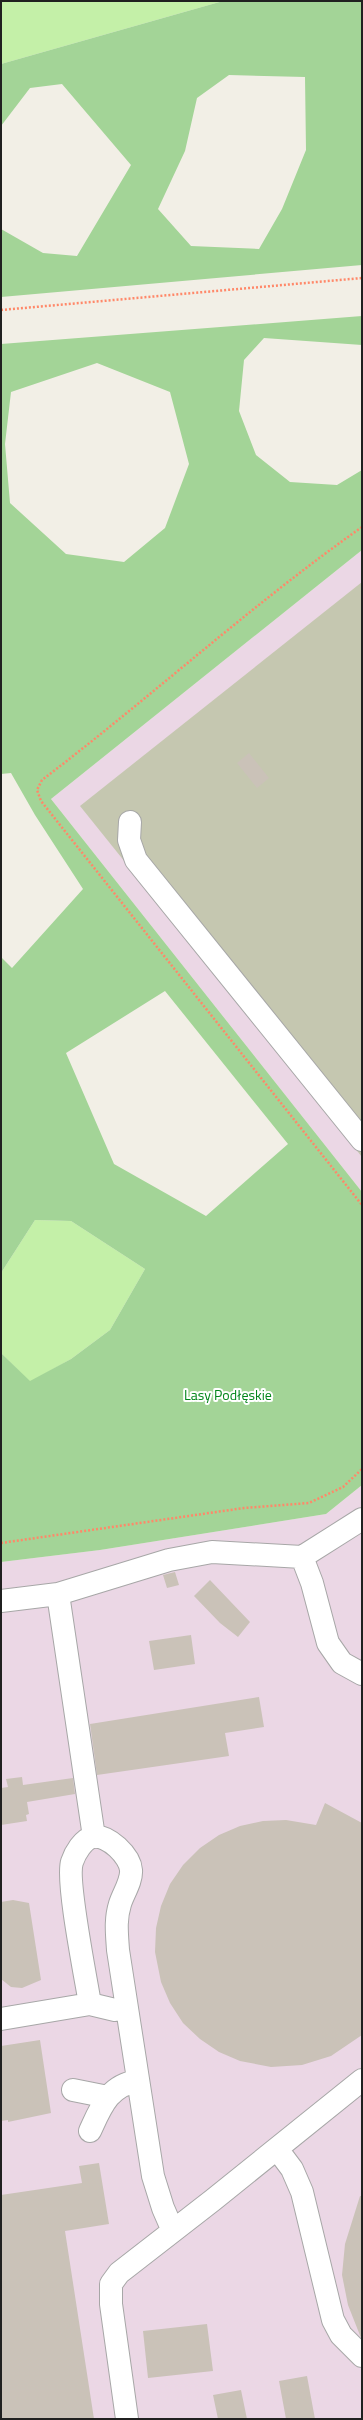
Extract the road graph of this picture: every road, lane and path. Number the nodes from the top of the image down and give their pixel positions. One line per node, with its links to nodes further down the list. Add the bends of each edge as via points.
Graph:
1 (362, 278): 2 (path)
2 (1, 310)
3 (362, 527): 6 (path, via 287,583 116,724 42,780 37,790 41,801)
4 (130, 822): 5 (lane, via 129,840 136,860)
5 (362, 1140)
6 (362, 1205)
7 (362, 1469): 9 (path, via 343,1486 309,1503 244,1508)
8 (362, 1519): 10 (lane)
9 (1, 1543)
10 (302, 1557): 11 (lane, via 212,1552 169,1560); 13 (lane, via 312,1582 328,1643 342,1663)
11 (58, 1594): 12 (lane); 14 (lane)
12 (1, 1600)
13 (362, 1674)
14 (94, 1837): 15 (lane, via 83,1844 71,1863); 16 (lane, via 100,1837 114,1845 128,1857 132,1871 116,1924)
15 (90, 2004): 16 (lane, via 115,2010); 17 (lane)
16 (127, 2008): 19 (lane)
17 (1, 2018)
18 (362, 2080): 23 (lane)
19 (138, 2081): 21 (lane, via 116,2088); 24 (lane, via 153,2176)
20 (73, 2090): 21 (lane)
21 (108, 2097): 22 (lane)
22 (90, 2131)
23 (277, 2149): 24 (lane); 25 (lane, via 292,2170 302,2192 333,2320 341,2335)
24 (173, 2231): 26 (lane, via 119,2273 111,2284 112,2310)
25 (362, 2356)
26 (127, 2419)

